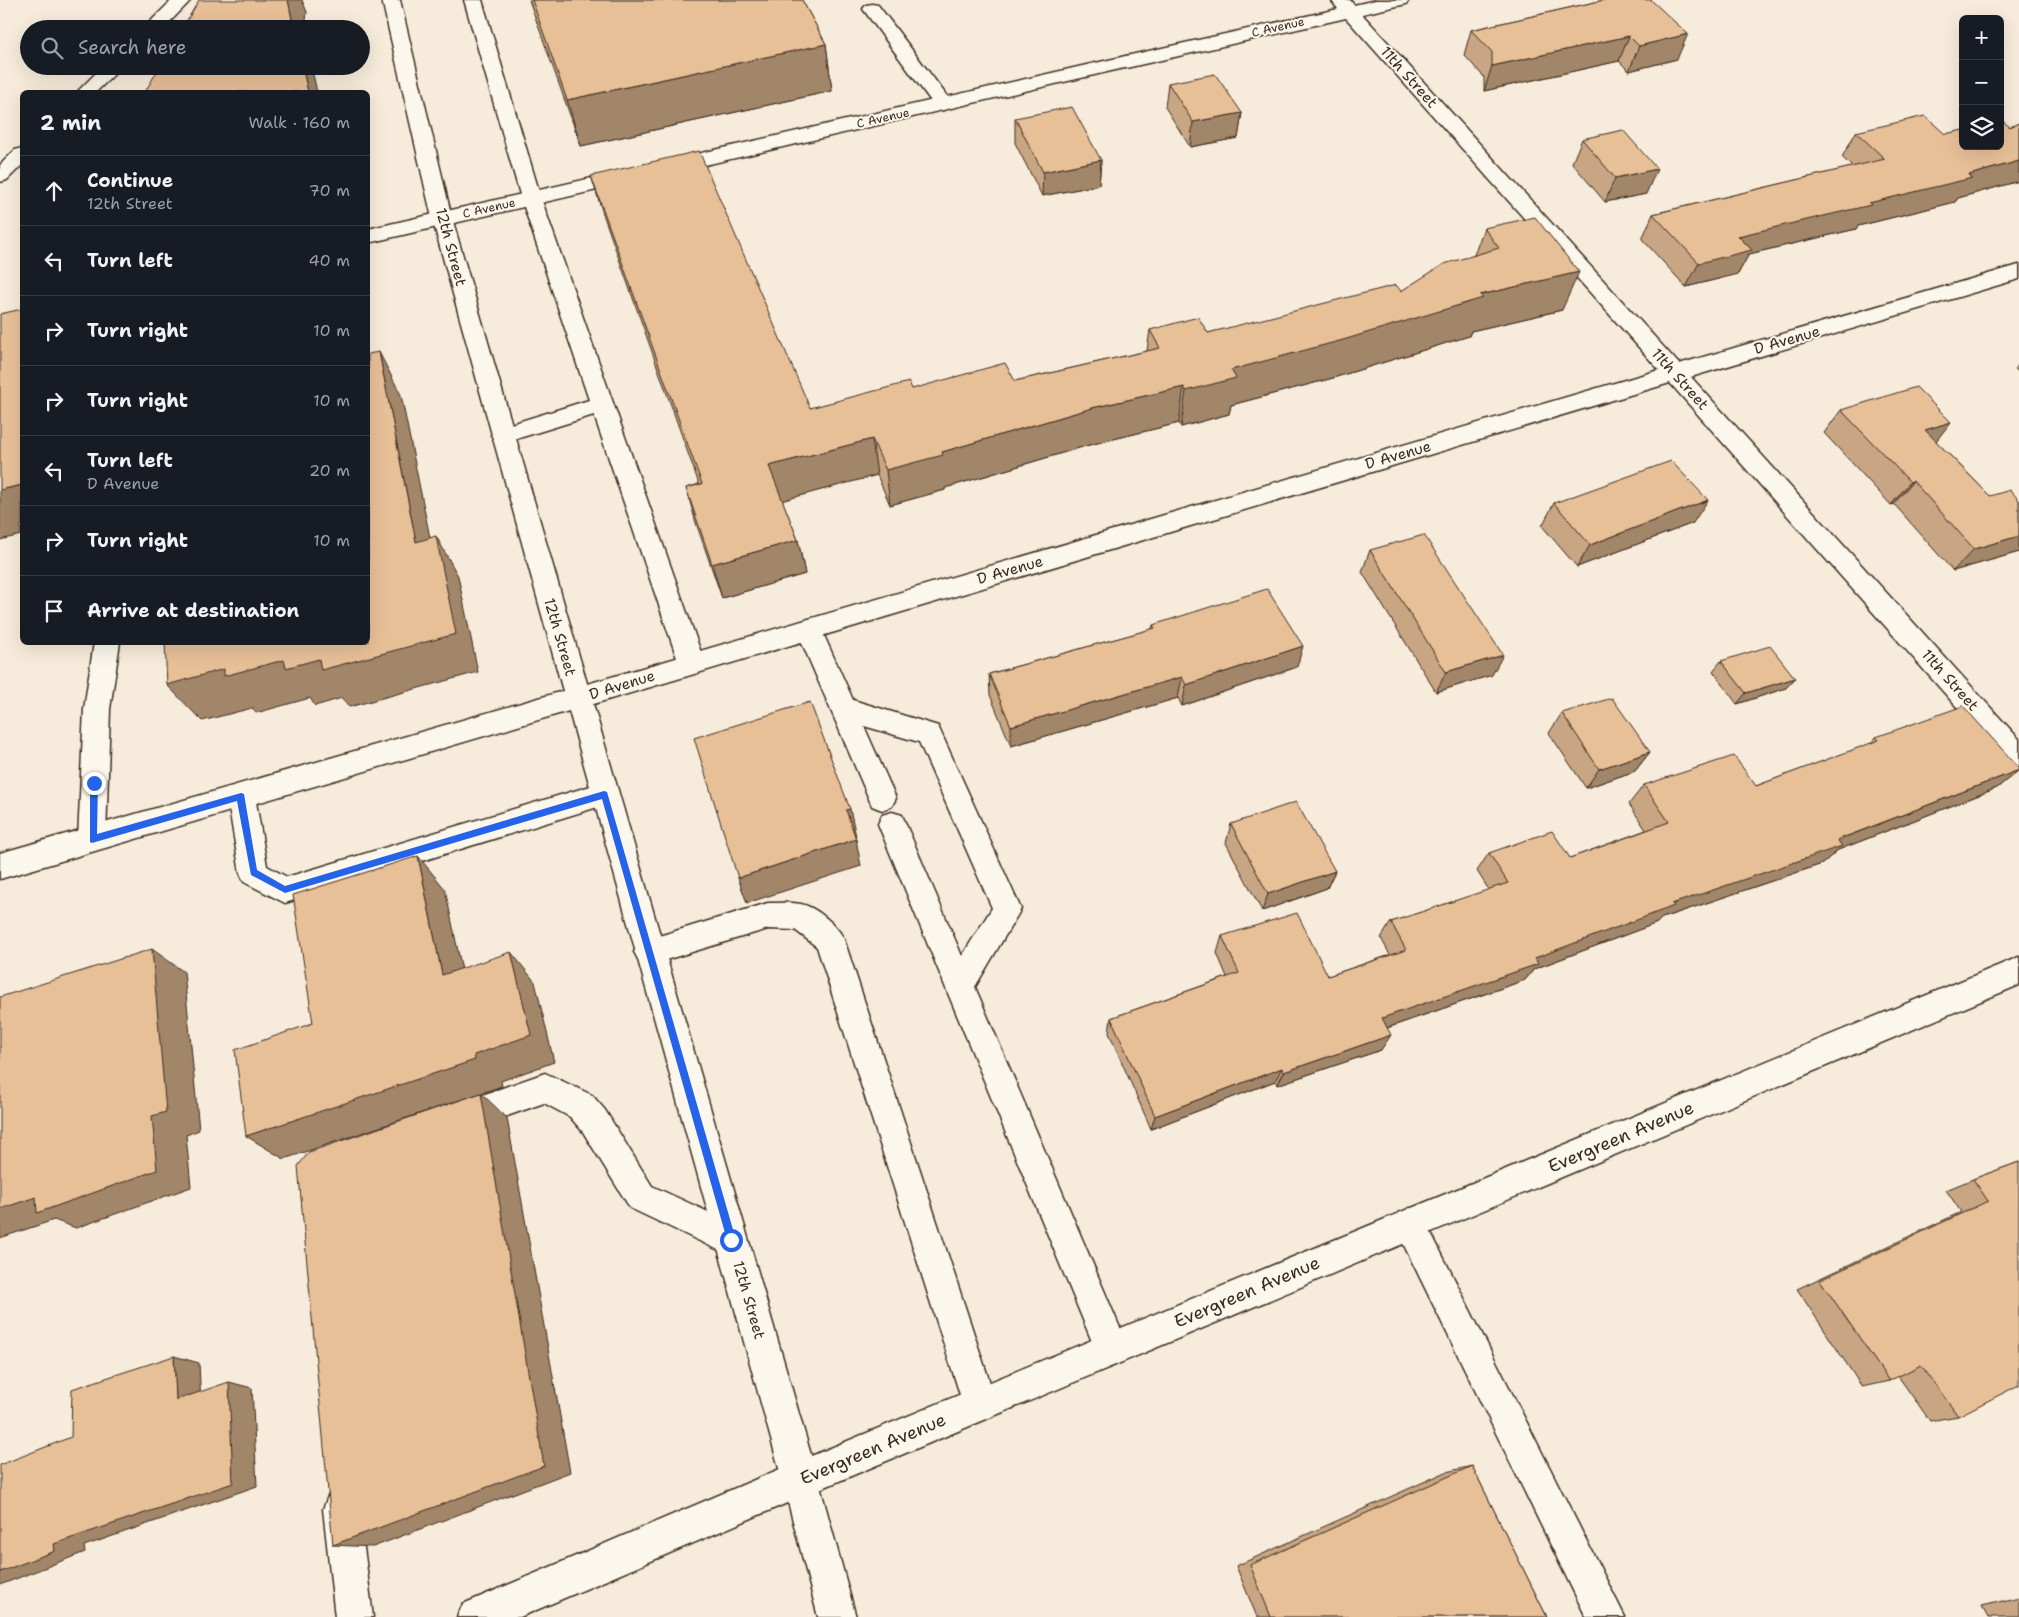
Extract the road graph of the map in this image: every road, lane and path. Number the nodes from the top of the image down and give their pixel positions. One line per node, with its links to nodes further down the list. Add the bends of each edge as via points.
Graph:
1 (182, 0): 7 (street)
2 (391, 0): 14 (street, 12th Street)
3 (473, 0): 13 (street)
4 (1400, 0): 5 (street, C Avenue)
5 (1345, 5): 10 (street, C Avenue, via 1126,62); 17 (street, 11th Street)
6 (872, 9): 10 (street)
7 (161, 20)
8 (104, 75): 9 (street)
9 (88, 90)
10 (943, 104): 13 (street, C Avenue)
11 (20, 156): 12 (street)
12 (0, 176)
13 (531, 198): 14 (street, C Avenue); 18 (street)
14 (442, 218): 15 (street, C Avenue); 19 (street, 12th Street)
15 (370, 236)
16 (2019, 272): 17 (street, D Avenue)
17 (1674, 373): 20 (street, D Avenue); 25 (street, 11th Street)
18 (602, 404): 19 (street); 22 (street)
19 (503, 435): 23 (street, 12th Street)
20 (809, 629): 22 (street, D Avenue); 24 (street)
21 (107, 645): 28 (street, via 97,709)
22 (692, 664): 23 (street, D Avenue)
23 (577, 698): 26 (street, 12th Street); 27 (street, D Avenue)
24 (842, 708): 32 (street); 32 (street, via 929,734 1007,909)
25 (2019, 758)
26 (604, 794): 27 (street, via 285,890 254,873); 30 (street, 12th Street)
27 (241, 796): 28 (street, D Avenue)
28 (92, 839): 29 (street, D Avenue)
29 (0, 866)
30 (650, 952): 35 (street, 12th Street); 37 (street, via 768,916 801,917 829,939)
31 (2019, 971): 34 (street, Evergreen Avenue)
32 (960, 986): 36 (street)
33 (436, 1126): 35 (street, via 546,1088 581,1106 594,1121 641,1197)
34 (1410, 1224): 36 (street, Evergreen Avenue); 43 (street)
35 (731, 1240): 38 (street, 12th Street)
36 (1112, 1348): 37 (street, Evergreen Avenue)
37 (980, 1404): 38 (street, Evergreen Avenue)
38 (800, 1479): 41 (street, Evergreen Avenue); 42 (street, 12th Street)
39 (338, 1480): 40 (street)
40 (354, 1617)
41 (476, 1617)
42 (837, 1617)
43 (1606, 1617)

